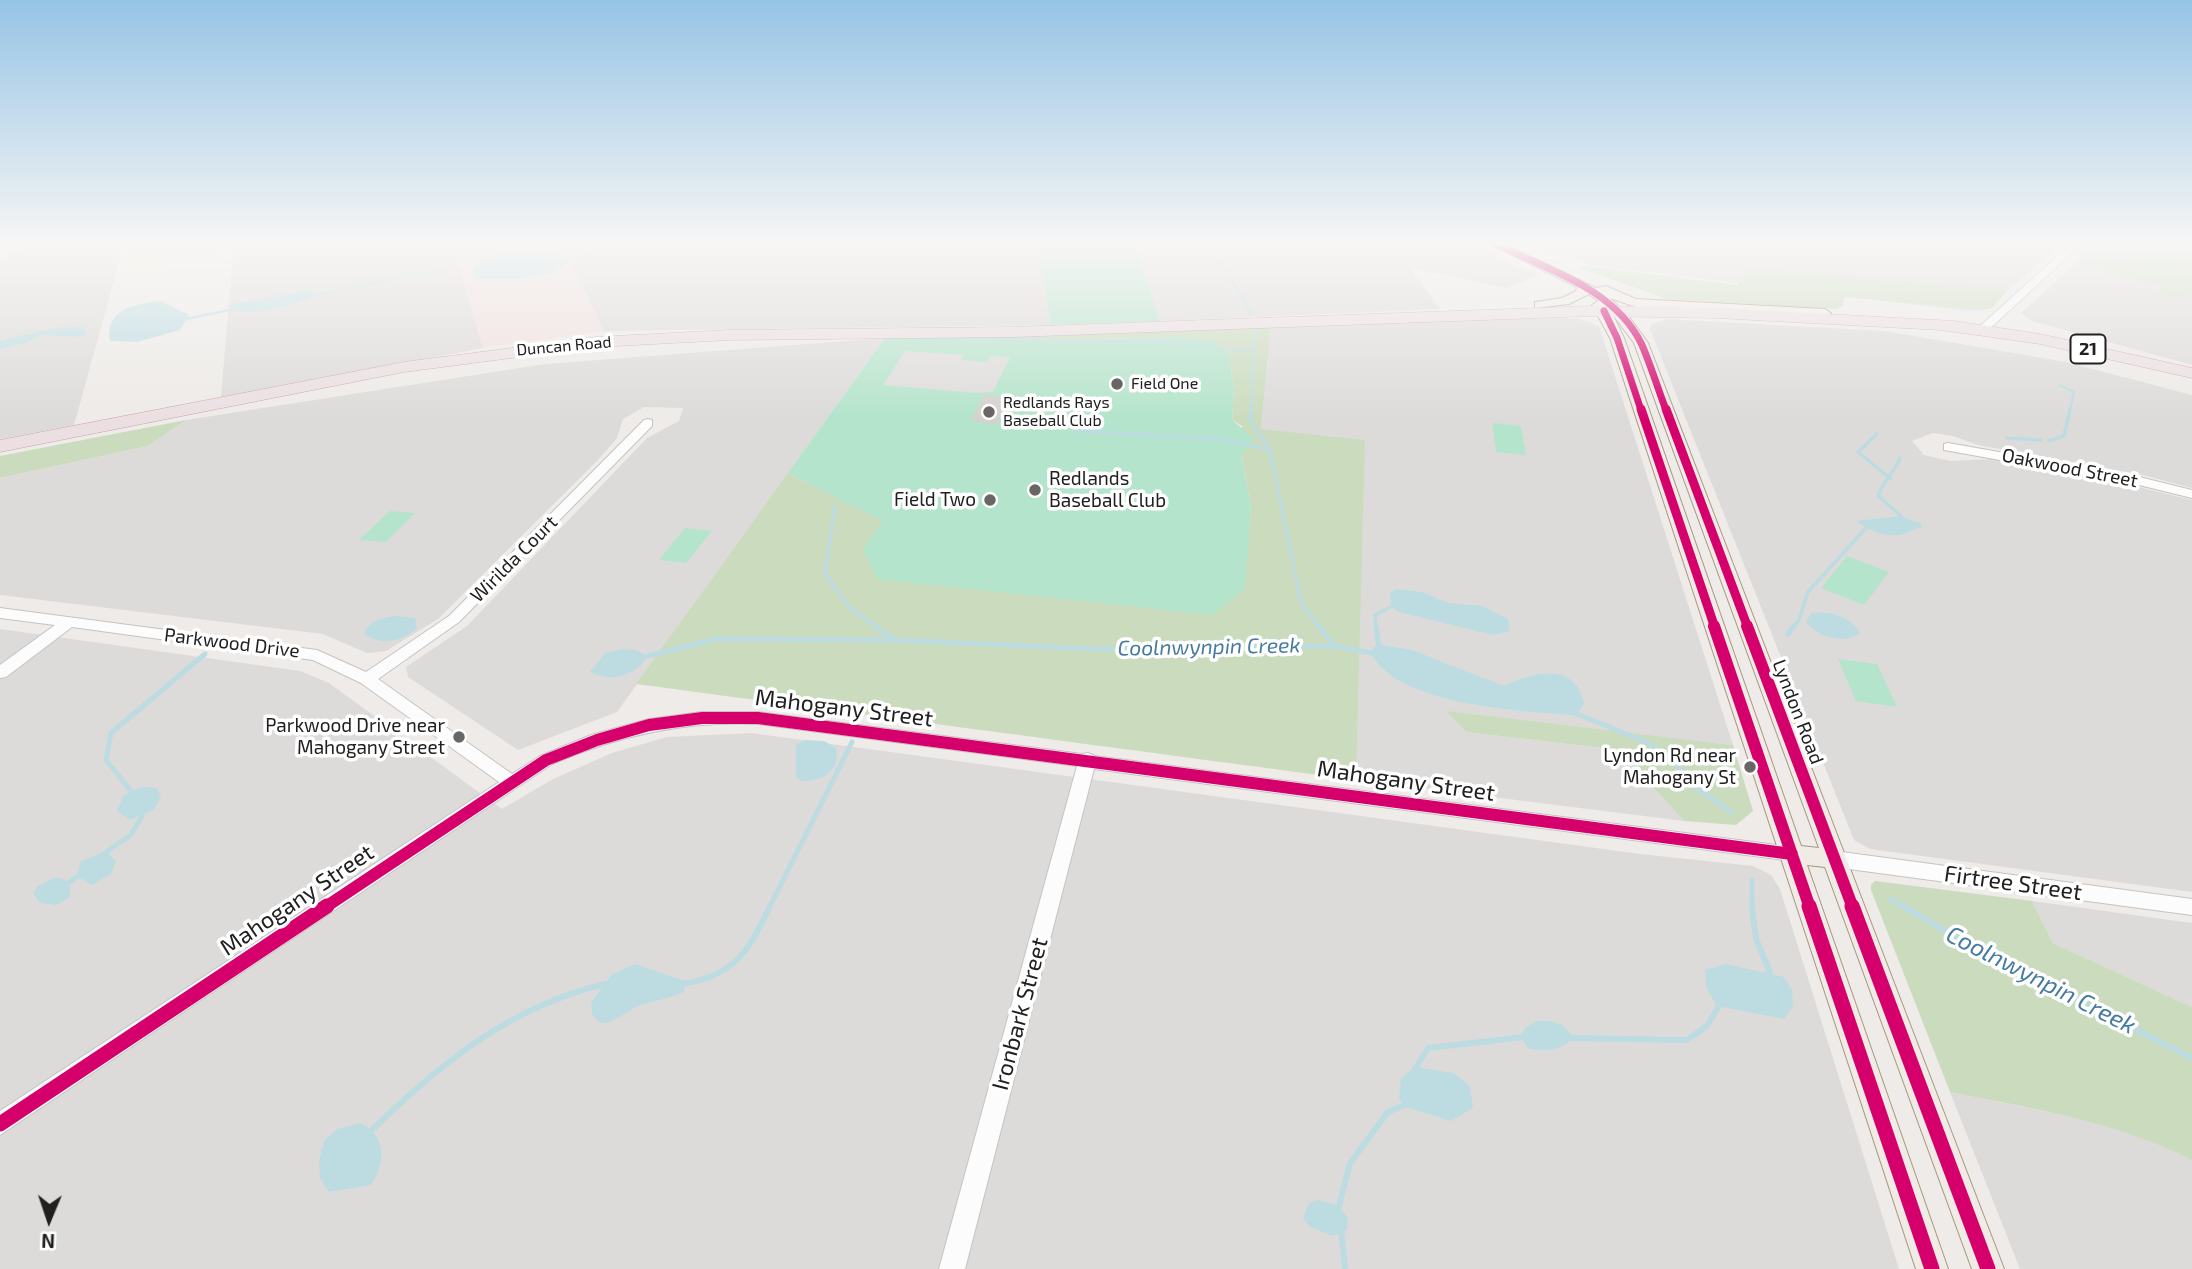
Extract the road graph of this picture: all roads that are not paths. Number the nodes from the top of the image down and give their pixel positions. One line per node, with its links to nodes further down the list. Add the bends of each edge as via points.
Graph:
1 (1561, 300): 6 (main road)
2 (1597, 300): 7 (main road)
3 (1599, 300): 7 (main road, Lyndon Road)
4 (1623, 300): 8 (main road)
5 (2015, 300): 12 (street)
6 (1539, 305): 7 (highway, Duncan Road / 21); 10 (highway, Duncan Road / 21)
7 (1606, 307): 8 (highway, Duncan Road / 21); 9 (highway, 21); 10 (highway, Duncan Road / 21); 13 (main road, Lyndon Road); 15 (main road, Lyndon Road)
8 (1825, 313): 11 (highway, 21)
9 (1785, 316): 11 (highway, 21); 13 (main road, via 1654,315 1638,326)
10 (1388, 317): 18 (highway, Duncan Road / 21, via 584,343 404,367)
11 (1954, 327): 12 (highway, 21)
12 (1982, 330): 14 (highway, 21)
13 (1642, 343): 16 (main road, Lyndon Road)
14 (2192, 373)
15 (1633, 391): 16 (main road); 27 (main road, Lyndon Road)
16 (1660, 393): 28 (main road, Lyndon Road)
17 (648, 423): 24 (street, Wirilda Court, via 454,619)
18 (0, 446)
19 (1948, 447): 20 (street, Oakwood Street)
20 (2192, 494)
21 (0, 613): 22 (street, Parkwood Drive)
22 (69, 622): 23 (street); 24 (street, Parkwood Drive, via 295,650 317,655)
23 (0, 673)
24 (367, 679): 26 (street, Parkwood Drive)
25 (1088, 759): 26 (street, Mahogany Street, via 758,718 706,717 659,722 597,738); 27 (street, Mahogany Street); 31 (street, Ironbark Street)
26 (511, 782): 30 (street, Mahogany Street)
27 (1792, 854): 28 (main road); 32 (main road, Lyndon Road)
28 (1835, 859): 29 (street, Firtree Street); 33 (main road, Lyndon Road)
29 (2192, 907)
30 (0, 1124)
31 (952, 1269)
32 (1932, 1269)
33 (1987, 1269)

